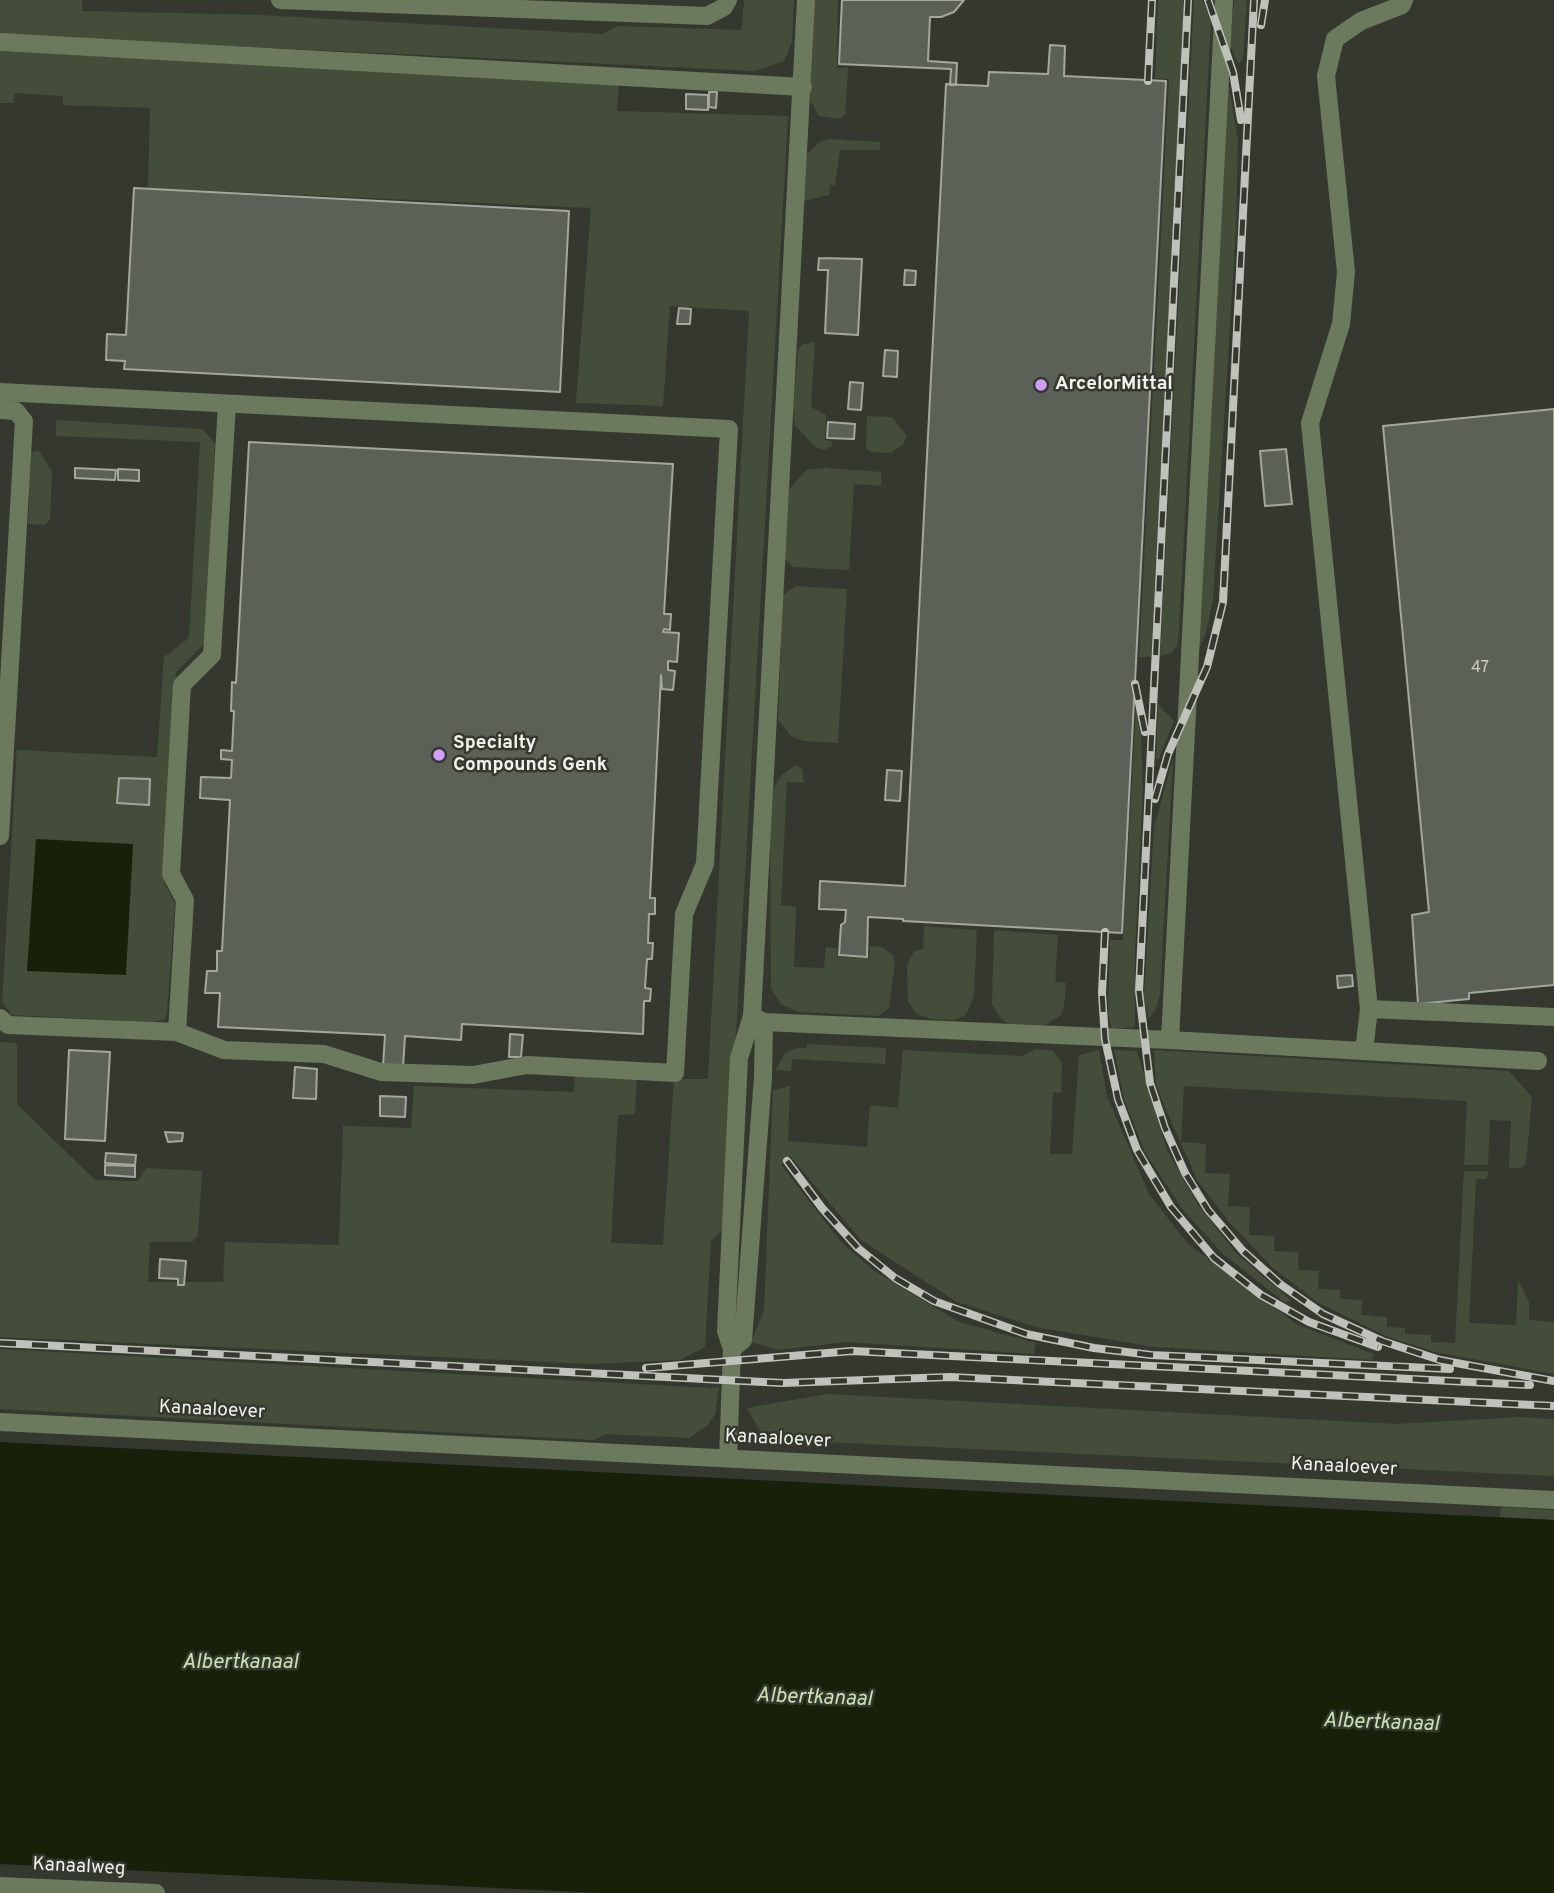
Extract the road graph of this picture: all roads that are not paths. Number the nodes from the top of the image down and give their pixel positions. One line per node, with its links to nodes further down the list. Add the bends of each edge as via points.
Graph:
1 (279, 0): 2 (street, via 707,16)
2 (728, 0)
3 (806, 0): 7 (street)
4 (1224, 0): 17 (street)
5 (1404, 0): 12 (street, via 1335,39 1326,76 1346,272 1341,324 1310,423)
6 (0, 41): 7 (street)
7 (803, 88): 15 (street)
8 (0, 392): 9 (street)
9 (227, 404): 16 (street, via 212,655 182,685 171,874 185,900); 16 (street, via 729,429 705,864 684,914 675,1073 527,1065 473,1075 381,1072 324,1054 224,1050)
10 (0, 410): 11 (street, via 16,411 24,421)
11 (0, 836)
12 (1369, 1009): 13 (street); 18 (street)
13 (1554, 1017)
14 (0, 1018): 16 (street, via 8,1025)
15 (758, 1019): 17 (street); 20 (street, via 738,1072 726,1331); 20 (street, via 763,1077 743,1340)
16 (177, 1032)
17 (1170, 1040): 18 (street)
18 (1364, 1051): 19 (street)
19 (1538, 1060)
20 (732, 1349): 22 (street)
21 (0, 1422): 22 (street, Kanaaloever)
22 (727, 1458): 23 (street, Kanaaloever)
23 (1554, 1500)
24 (0, 1886): 25 (street, Kanaalweg)
25 (28, 1890): 26 (street, Kanaalweg)
26 (156, 1893)

